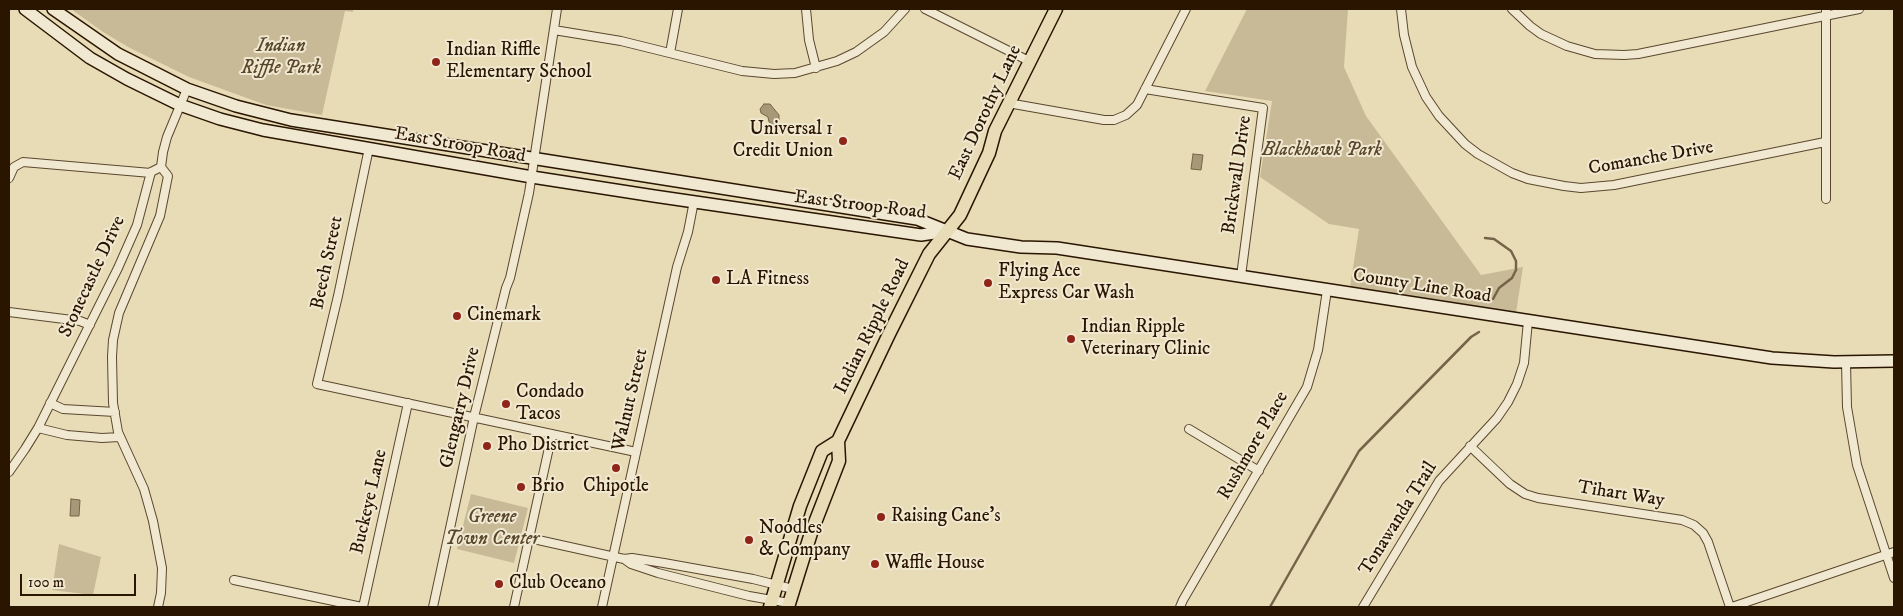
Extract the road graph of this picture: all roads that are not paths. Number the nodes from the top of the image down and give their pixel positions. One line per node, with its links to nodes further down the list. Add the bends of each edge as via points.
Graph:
1 (25, 9): 21 (main road, East Stroop Road, via 90,58)
2 (53, 9): 18 (main road, East Stroop Road, via 118,54)
3 (557, 9): 14 (street, Glengarry Drive)
4 (678, 9): 15 (street)
5 (806, 9): 17 (street)
6 (904, 9): 17 (street, via 886,30 869,43)
7 (925, 9): 16 (street)
8 (1056, 9): 16 (main road, East Dorothy Lane)
9 (1186, 9): 19 (street)
10 (1401, 9): 22 (street, Comanche Drive, via 1412,67 1439,116 1478,154 1528,179 1572,187 1614,185)
11 (1512, 9): 13 (street, via 1530,26 1554,41 1581,51 1610,55 1638,54)
12 (1859, 9): 13 (street)
13 (1826, 12): 22 (street)
14 (554, 30): 15 (street); 24 (street, Glengarry Drive)
15 (670, 53): 17 (street, via 758,73 795,73)
16 (1029, 61): 20 (main road, East Dorothy Lane)
17 (816, 68)
18 (187, 89): 21 (street); 24 (main road, East Stroop Road, via 291,120)
19 (1144, 89): 20 (street, via 1132,110 1114,120); 35 (street, Brickwall Drive, via 1263,108)
20 (1008, 103): 34 (main road, East Dorothy Lane, via 960,215)
21 (180, 105): 23 (main road, East Stroop Road, via 263,130); 25 (street, via 167,137)
22 (1825, 142): 29 (street)
23 (370, 148): 27 (main road, East Stroop Road); 42 (street, Beech Street, via 317,384)
24 (534, 159): 27 (street, Glengarry Drive); 31 (main road, East Stroop Road)
25 (161, 167): 26 (street); 44 (street, via 168,176 160,216 115,329 112,357)
26 (151, 174): 28 (street, via 23,162 14,167); 39 (street, Stonecastle Drive, via 137,225)
27 (532, 177): 30 (main road, East Stroop Road); 45 (street, Glengarry Drive)
28 (9, 178)
29 (1826, 199)
30 (694, 201): 32 (main road, East Stroop Road); 52 (street, Walnut Street)
31 (803, 201): 32 (main road, via 794,207 781,205); 33 (main road, via 811,216); 34 (main road, East Stroop Road, via 918,219)
32 (761, 211): 33 (main road, East Stroop Road)
33 (817, 219): 34 (main road, East Stroop Road, via 922,235)
34 (947, 231): 35 (main road, County Line Road, via 967,239 1021,247 1057,248); 50 (main road, Indian Ripple Road, via 930,254)
35 (1241, 276): 36 (main road, County Line Road)
36 (1327, 290): 38 (main road, County Line Road); 53 (street, Rushmore Place, via 1311,376)
37 (9, 312): 39 (street)
38 (1528, 321): 41 (main road, County Line Road, via 1772,358); 51 (street, Tonawanda Trail, via 1524,363 1513,393 1497,418)
39 (90, 325): 43 (street, Stonecastle Drive)
40 (1894, 361): 41 (main road, County Line Road)
41 (1846, 362): 56 (street, via 1847,407 1853,447 1868,502)
42 (408, 403): 45 (street); 66 (street, Buckeye Lane)
43 (50, 404): 44 (street, via 63,409); 46 (street, Stonecastle Drive)
44 (115, 412): 49 (street)
45 (474, 417): 48 (street); 67 (street, Glengarry Drive)
46 (38, 428): 49 (street, via 67,435); 54 (street, Stonecastle Drive)
47 (1189, 429): 53 (street)
48 (552, 434): 52 (street); 55 (street)
49 (119, 437): 65 (street, via 144,489 153,521 162,568)
50 (838, 441): 61 (main road, Indian Ripple Road, via 822,451 800,506); 62 (main road, Indian Ripple Road, via 839,461)
51 (1470, 446): 71 (street, Tonawanda Trail, via 1433,488); 72 (street, Tihart Way, via 1525,494 1682,520 1694,525 1708,542)
52 (636, 452): 57 (street, Walnut Street)
53 (1259, 471): 70 (street, Rushmore Place)
54 (9, 472)
55 (529, 538): 57 (street); 68 (street)
56 (1890, 554): 59 (street); 72 (street)
57 (613, 557): 58 (street); 69 (street, Walnut Street)
58 (624, 559): 61 (street, via 664,563); 63 (street, via 658,573)
59 (1894, 578)
60 (234, 580): 66 (street)
61 (776, 586): 62 (street); 63 (main road, Indian Ripple Road)
62 (792, 589): 64 (main road, Indian Ripple Road)
63 (771, 604): 64 (street)
64 (788, 605)
65 (158, 607)
66 (362, 607)
67 (433, 607)
68 (514, 607)
69 (602, 607)
70 (1180, 607)
71 (1363, 607)
72 (1731, 607)

